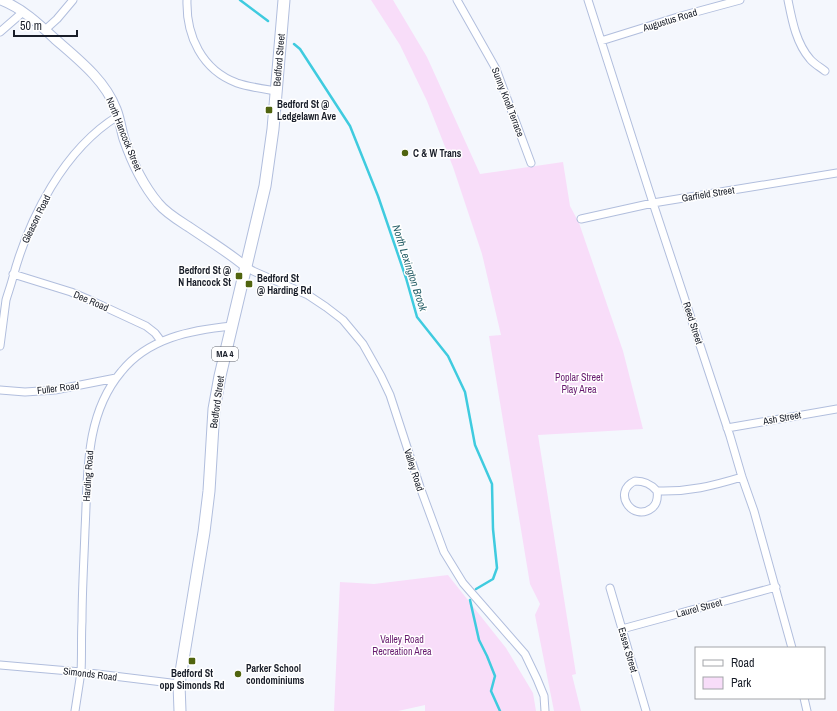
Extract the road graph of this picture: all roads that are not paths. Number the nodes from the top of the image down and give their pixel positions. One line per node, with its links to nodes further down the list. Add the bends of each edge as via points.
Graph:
1 (1, 0): 9 (street, North Hancock Street)
2 (72, 0): 10 (street)
3 (187, 0): 14 (street, via 188,26 193,42 210,67 238,83)
4 (284, 0): 14 (main road, Bedford Street / MA 4)
5 (457, 0): 16 (street, Sunny Knoll Terrace, via 496,69)
6 (588, 0): 12 (street, Reed Street)
7 (740, 0): 12 (street, Augustus Road)
8 (788, 0): 13 (street, via 792,22 801,45 810,60)
9 (23, 12): 10 (street, North Hancock Street); 11 (street)
10 (46, 30): 15 (street, North Hancock Street, via 105,88)
11 (0, 32)
12 (601, 41): 18 (street, Reed Street)
13 (825, 71)
14 (276, 91): 20 (main road, Bedford Street / MA 4, via 265,186)
15 (118, 116): 20 (street, North Hancock Street, via 133,163 159,204); 21 (street, Gleason Road, via 84,143 57,178 36,214)
16 (531, 163)
17 (837, 173): 18 (street, Garfield Street)
18 (653, 203): 19 (street, Garfield Street); 28 (street, Reed Street)
19 (581, 219)
20 (246, 267): 22 (main road, Bedford Street / MA 4); 41 (street, Valley Road, via 323,304 343,320 361,342 382,376 390,395 444,552 468,588 525,654 544,696)
21 (13, 274): 23 (street, Dee Road, via 92,301 146,326); 24 (street, Gleason Road, via 6,299)
22 (232, 326): 23 (street, Harding Road, via 206,329); 37 (main road, Bedford Street / MA 4, via 214,409 204,532)
23 (161, 341): 25 (street, Harding Road, via 138,355)
24 (0, 346)
25 (116, 378): 26 (street, Fuller Road, via 55,390); 36 (street, Harding Road, via 99,408 90,442)
26 (0, 390)
27 (837, 409): 28 (street, Ash Street)
28 (727, 428): 29 (street, Reed Street)
29 (742, 477): 30 (street, via 691,490); 31 (street, Reed Street)
30 (657, 491): 30 (street, via 645,482 635,481 627,487 624,498 629,508 644,512 654,507 658,497)
31 (776, 587): 33 (street, Laurel Street); 34 (street, Reed Street)
32 (610, 588): 33 (street, Essex Street)
33 (622, 629): 42 (street, Essex Street)
34 (792, 647)
35 (0, 665): 36 (street, Simonds Road)
36 (80, 672): 37 (street, Simonds Road); 39 (street, Harding Road)
37 (179, 684): 40 (main road, Bedford Street / MA 4)
38 (804, 699): 43 (street)
39 (75, 711)
40 (180, 711)
41 (545, 711)
42 (646, 711)
43 (807, 711)

